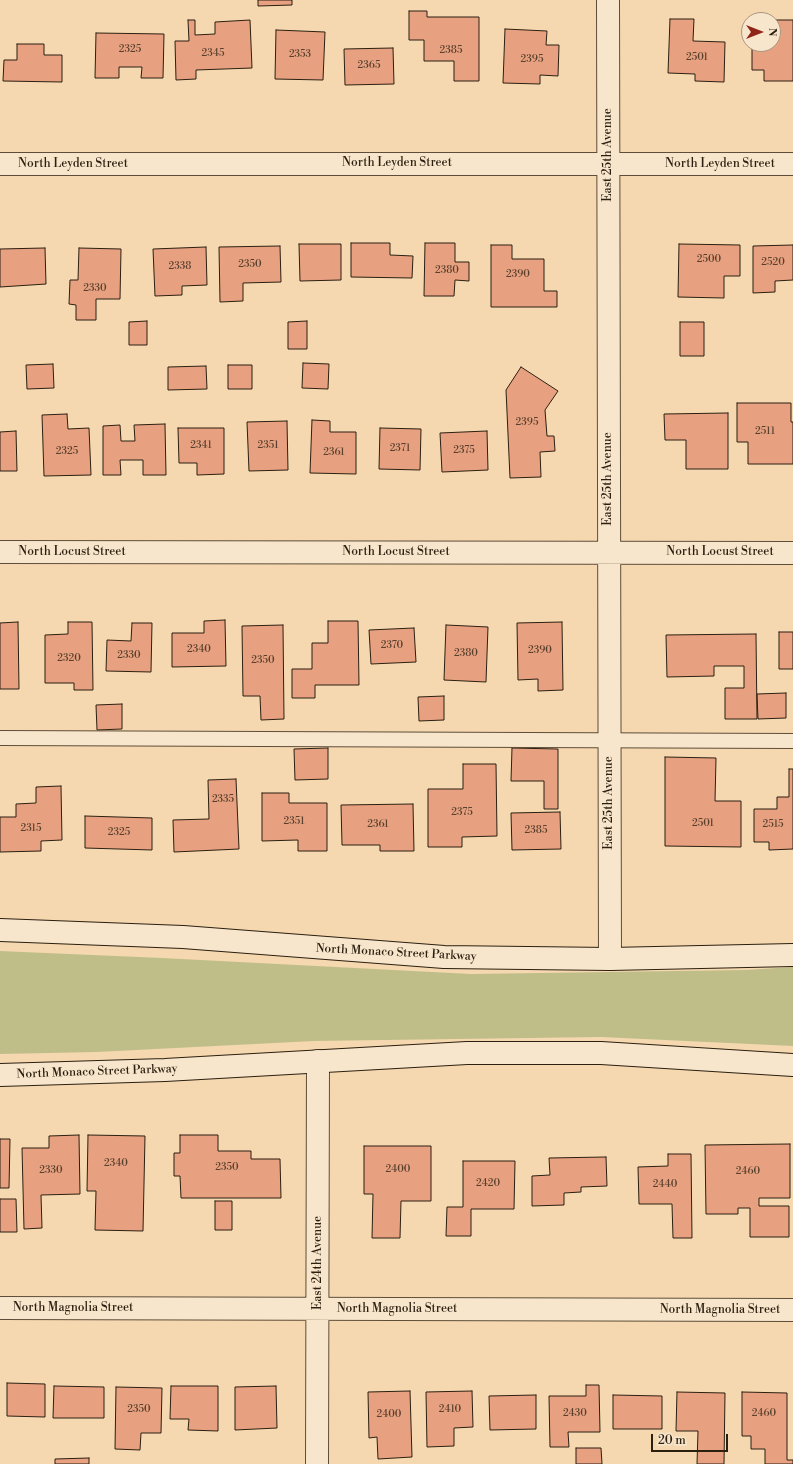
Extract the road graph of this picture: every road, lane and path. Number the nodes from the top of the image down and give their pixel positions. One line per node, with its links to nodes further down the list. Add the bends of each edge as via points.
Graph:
1 (608, 0): 2 (street, East 25th Avenue)
2 (608, 163): 3 (street, North Leyden Street); 4 (street, North Leyden Street); 6 (street, East 25th Avenue)
3 (0, 164)
4 (793, 164)
5 (0, 552): 6 (street, North Locust Street)
6 (608, 552): 7 (street, North Locust Street); 9 (street, East 25th Avenue)
7 (793, 552)
8 (0, 738): 9 (lane)
9 (609, 741): 10 (lane); 13 (street, East 25th Avenue)
10 (793, 742)
11 (0, 930): 13 (street, North Monaco Street Parkway, via 183,938 444,957)
12 (793, 955): 13 (street, North Monaco Street Parkway)
13 (610, 959)
14 (318, 1062): 15 (street, North Monaco Street Parkway, via 467,1053 602,1053); 16 (street, North Monaco Street Parkway); 18 (street, East 24th Avenue)
15 (793, 1065)
16 (0, 1075)
17 (0, 1308): 18 (street, North Magnolia Street)
18 (318, 1309): 19 (street, North Magnolia Street); 20 (street, East 24th Avenue)
19 (793, 1310)
20 (317, 1464)

